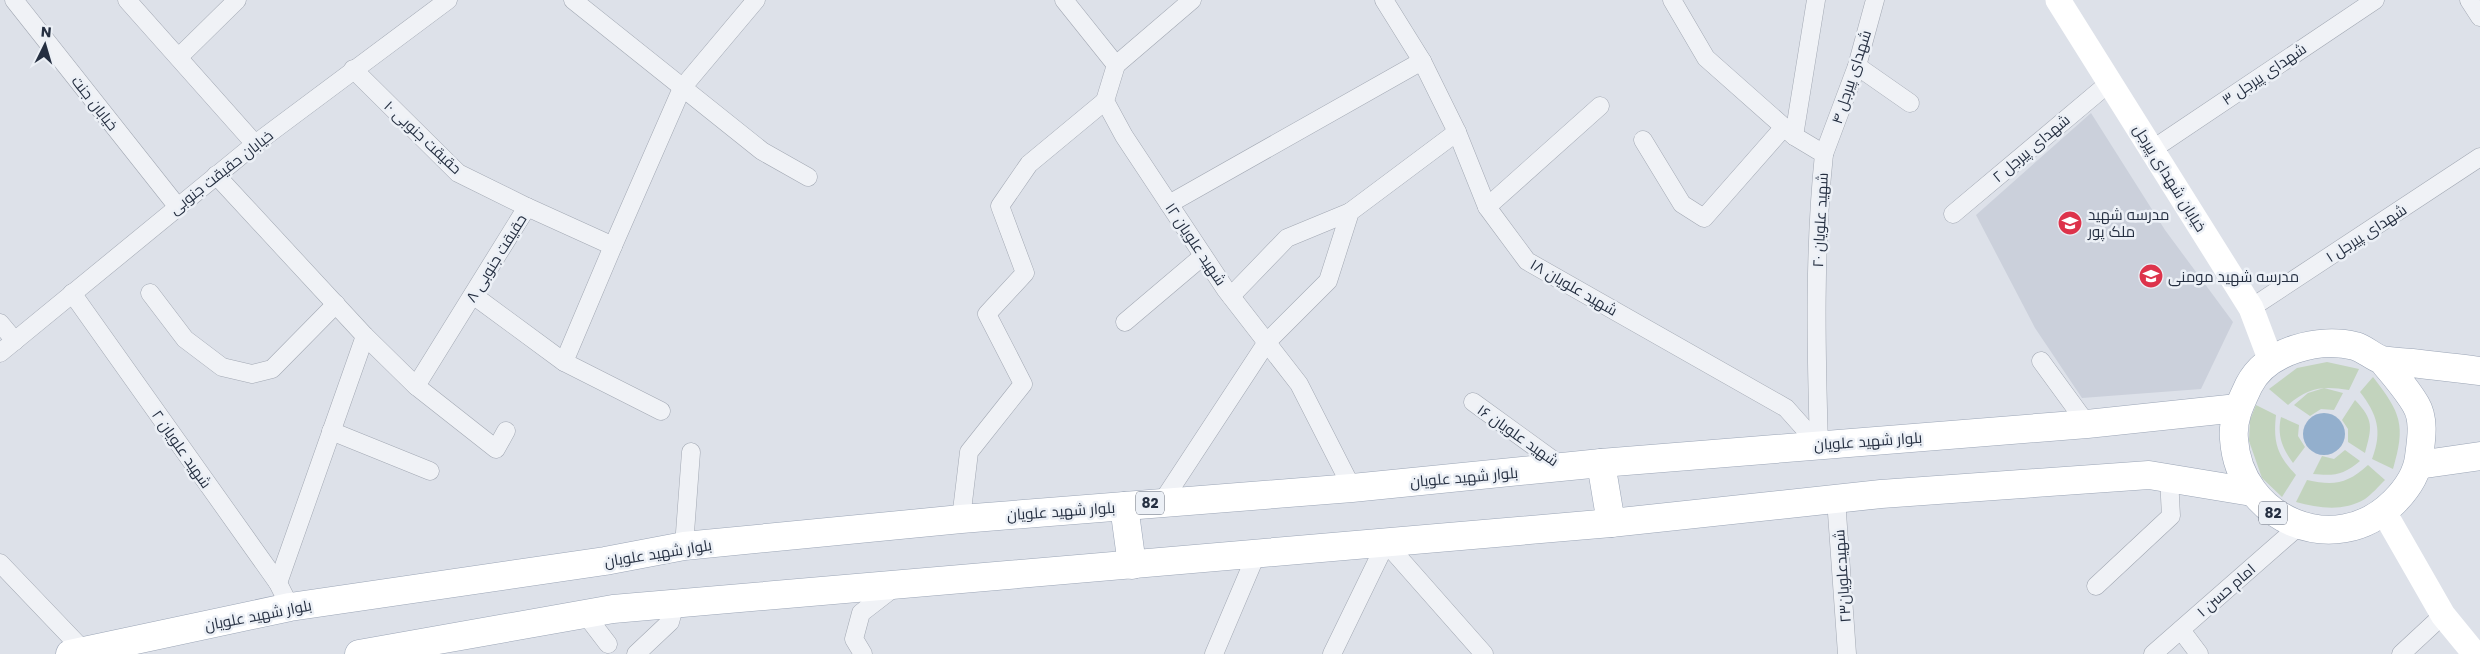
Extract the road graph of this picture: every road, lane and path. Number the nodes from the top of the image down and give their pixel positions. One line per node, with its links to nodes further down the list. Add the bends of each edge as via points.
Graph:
1 (14, 0): 37 (street, خیابان جنت)
2 (127, 0): 17 (street)
3 (237, 0): 17 (street)
4 (448, 0): 21 (street, خیابان حقیقت جنوبی)
5 (573, 0): 23 (street)
6 (756, 0): 23 (street)
7 (1064, 0): 19 (street)
8 (1192, 0): 19 (street)
9 (1384, 0): 18 (street, شهید علویان ۱۸)
10 (1672, 0): 27 (street, شهید علویان ۲۰, via 1706,58)
11 (1816, 0): 27 (street)
12 (1875, 0): 20 (street, شهدای پیرجل ۴)
13 (2058, 0): 22 (main road, خیابان شهدای پیرجل)
14 (2375, 0): 31 (street, شهدای پیرجل ۳)
15 (2469, 0): 16 (street)
16 (2480, 17)
17 (180, 56): 30 (street)
18 (1422, 61): 28 (street, شهید علویان ۱۸); 36 (street)
19 (1116, 66): 24 (street)
20 (1857, 66): 25 (street); 32 (street, شهدای پیرجل ۴)
21 (353, 69): 30 (street, خیابان حقیقت جنوبی); 39 (street, حقیقت جنوبی ۱۰, via 458,173)
22 (2109, 83): 31 (main road, خیابان شهدای پیرجل); 41 (street, شهدای پیرجل ۲)
23 (682, 88): 35 (street, via 762,151); 42 (street)
24 (1105, 101): 36 (street, شهید علویان ۱۲); 82 (street, via 1029,164 1000,206 1025,274 986,314 1023,384 969,452)
25 (1910, 103)
26 (1600, 106): 38 (street)
27 (1789, 131): 29 (street, via 1704,218 1682,204); 32 (street, شهید علویان ۲۰)
28 (1457, 132): 38 (street, شهید علویان ۱۸); 40 (street)
29 (1643, 140)
30 (255, 144): 34 (street, خیابان حقیقت جنوبی)
31 (2153, 149): 49 (main road, خیابان شهدای پیرجل)
32 (1824, 154): 68 (street, شهید علویان ۲۰, via 1815,302)
33 (2480, 157): 49 (street, شهدای ‍‍‍‍‍‍پیرجل ۱)
34 (216, 175): 37 (street, خیابان حقیقت جنوبی); 48 (street)
35 (808, 177)
36 (1169, 204): 43 (street, شهید علویان ۱۲)
37 (176, 206): 44 (street, خیابان حقیقت جنوبی)
38 (1487, 206): 68 (street, شهید علویان ۱۸, via 1527,261 1786,408)
39 (527, 207): 42 (street, حقیقت جنوبی ۸); 46 (street, حقیقت جنوبی ۸)
40 (1350, 212): 47 (street, via 1287,238); 54 (street, via 1328,281)
41 (1953, 214)
42 (613, 246): 59 (street)
43 (1203, 256): 47 (street, شهید علویان ۱۲); 50 (street)
44 (72, 293): 53 (street, خیابان حقیقت جنوبی); 92 (street, شهید علویان ۲)
45 (150, 293): 48 (street, via 185,339 222,367 252,374 272,369)
46 (473, 295): 59 (street); 61 (street, حقیقت جنوبی ۸)
47 (1231, 296): 54 (street, شهید علویان ۱۲)
48 (336, 304): 52 (street)
49 (2251, 308): 58 (main road, خیابان شهدای پیرجل)
50 (1125, 322)
51 (0, 323): 53 (street)
52 (365, 336): 61 (street); 66 (street)
53 (15, 341): 55 (street, خیابان حقیقت جنوبی)
54 (1267, 342): 76 (street, شهید علویان ۱۲, via 1300,384); 79 (street)
55 (0, 353)
56 (2382, 360): 58 (main road, 82, via 2356,347 2327,342 2298,347); 60 (main road, 82); 72 (main road, 82, via 2418,406 2422,436)
57 (2041, 361): 65 (street)
58 (2271, 361): 63 (main road, 82, via 2251,382)
59 (564, 362): 64 (street)
60 (2480, 371)
61 (416, 386): 67 (street, via 496,450)
62 (1472, 402): 73 (street, شهید علویان ۱۶)
63 (2238, 408): 65 (main road, بلوار شهید علویان / 82); 77 (main road, 82, via 2233,437 2238,466)
64 (661, 411)
65 (2087, 424): 68 (main road, بلوار شهید علویان / 82)
66 (332, 431): 74 (street); 92 (street)
67 (506, 431)
68 (1819, 445): 71 (main road, بلوار شهید علویان / 82)
69 (692, 452): 86 (street)
70 (2480, 456): 72 (main road)
71 (1601, 463): 73 (main road, بلوار شهید علویان / 82); 83 (main road)
72 (2418, 465): 81 (main road, 82, via 2405,491)
73 (1564, 468): 76 (main road, بلوار شهید علویان / 82)
74 (430, 471)
75 (2169, 478): 77 (main road, 82); 78 (main road, 82, via 2149,475); 91 (street, via 2171,516)
76 (1352, 488): 79 (main road, بلوار شهید علویان / 82)
77 (2252, 492): 84 (main road, 82, via 2273,513)
78 (1836, 499): 83 (main road, 82); 106 (street, شهیدعلویان۲۳)
79 (1162, 502): 80 (main road, بلوار شهید علویان / 82)
80 (1124, 506): 82 (main road, بلوار شهید علویان / 82); 89 (main road)
81 (2384, 512): 84 (main road, 82, via 2358,526 2329,530); 95 (main road)
82 (961, 519): 86 (main road, بلوار شهید علویان / 82)
83 (1611, 523): 85 (main road, 82)
84 (2299, 526): 96 (street, امام حسن ۱)
85 (1386, 543): 87 (main road, 82); 104 (street); 105 (street)
86 (684, 546): 92 (main road, بلوار شهید علویان / 82, via 605,561)
87 (1256, 555): 89 (main road, 82); 103 (street)
88 (0, 563): 99 (street)
89 (1132, 566): 90 (main road, 82)
90 (897, 585): 93 (main road, 82); 102 (street, via 860,613 854,639)
91 (2096, 586)
92 (284, 595): 99 (main road, بلوار شهید علویان / 82)
93 (675, 604): 94 (main road, 82); 101 (street, via 670,622)
94 (585, 614): 97 (street); 98 (main road, 82)
95 (2443, 615): 109 (street); 110 (main road)
96 (2181, 630): 107 (street, امام حسن ۱); 108 (street)
97 (608, 644)
98 (428, 648): 100 (main road, 82)
99 (78, 653)
100 (359, 654)
101 (636, 654)
102 (863, 654)
103 (1214, 654)
104 (1332, 654)
105 (1484, 654)
106 (1848, 654)
107 (2153, 654)
108 (2199, 654)
109 (2401, 654)
110 (2475, 654)

